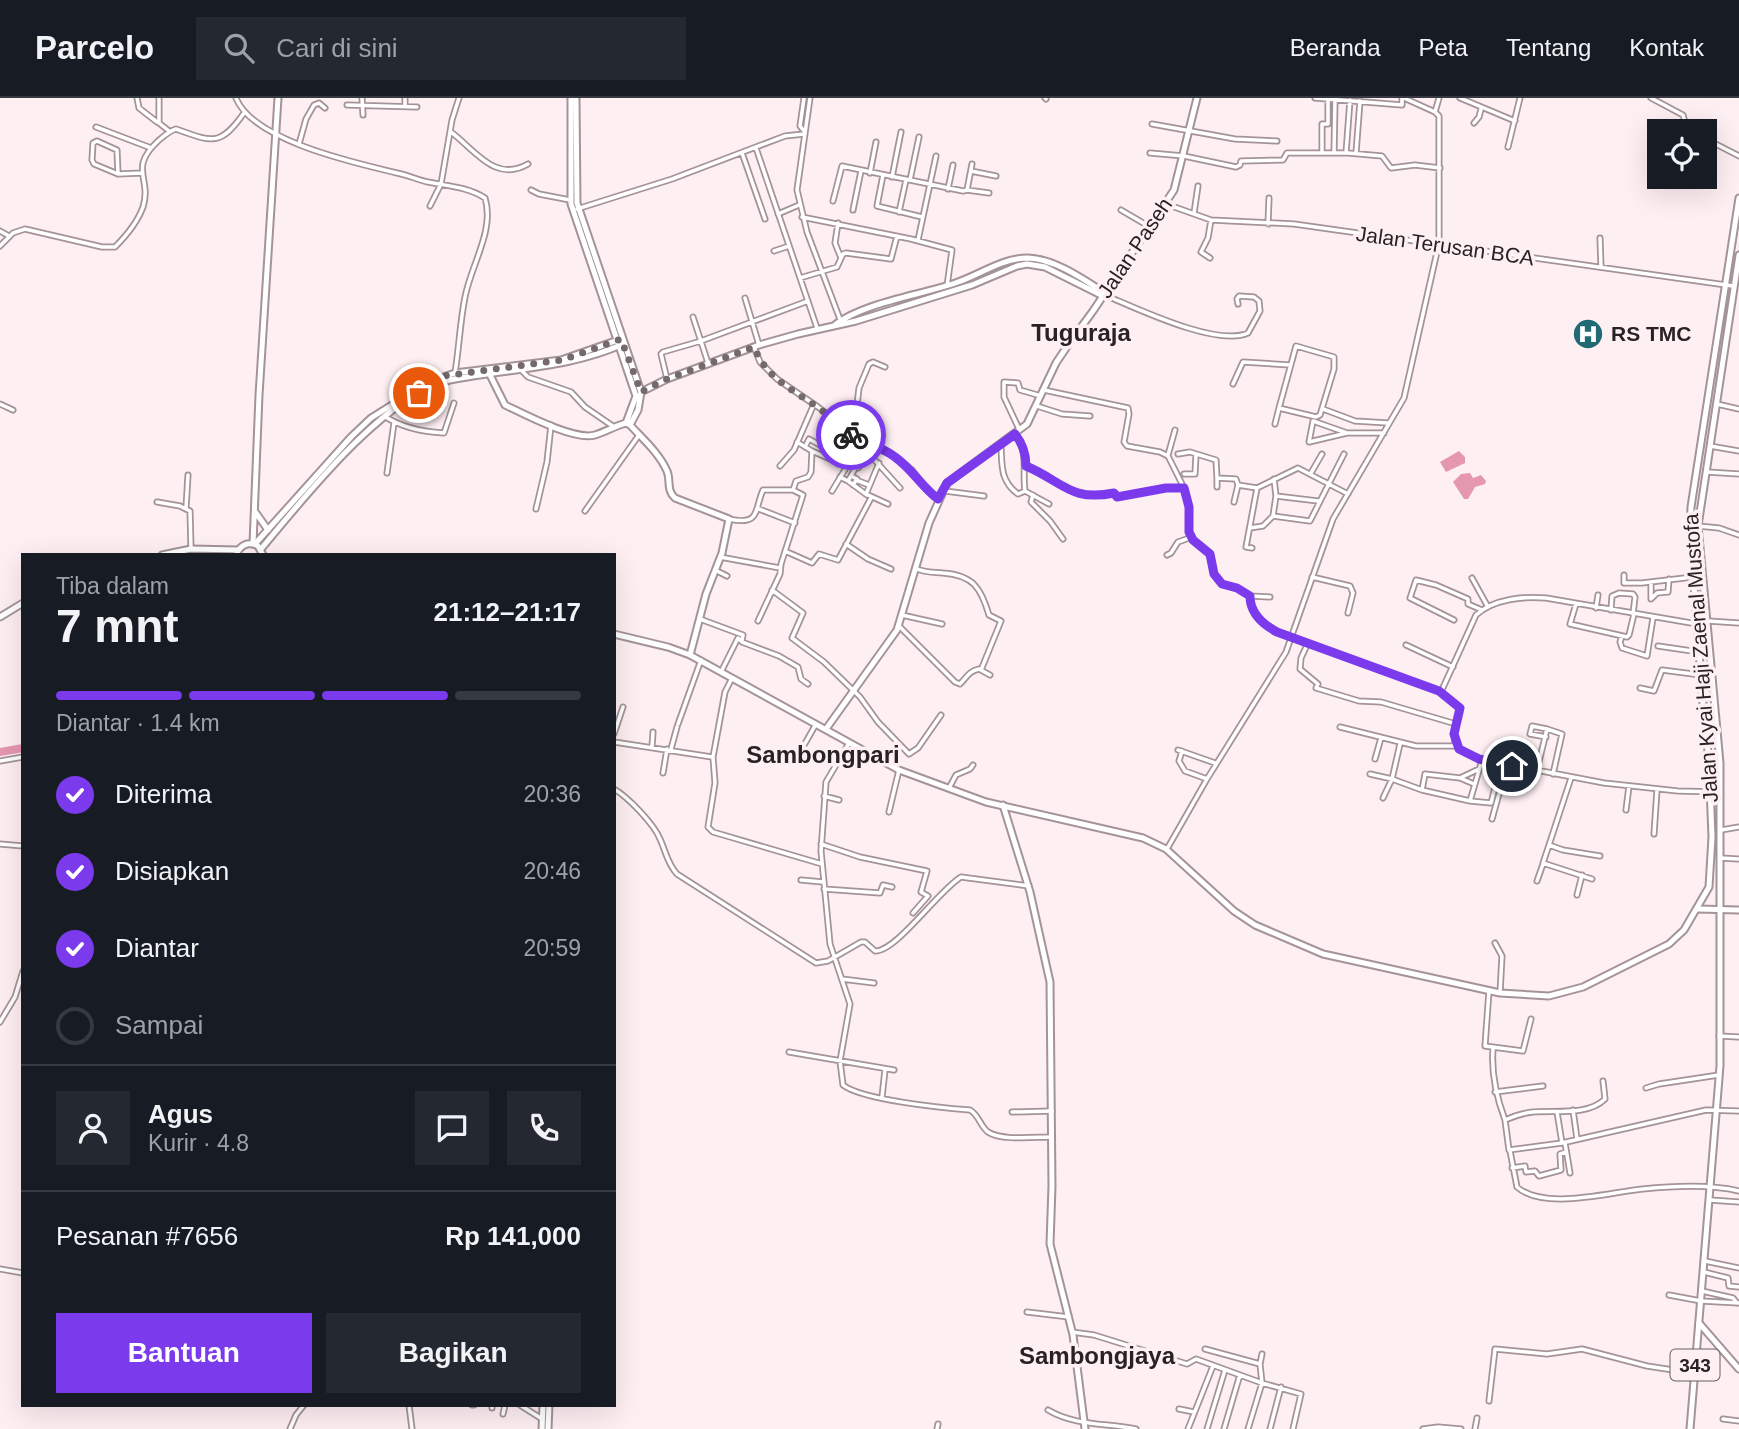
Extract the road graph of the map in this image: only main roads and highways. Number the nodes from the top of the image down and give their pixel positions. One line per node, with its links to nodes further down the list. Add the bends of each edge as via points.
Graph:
1 (278, 98): 28 (main road)
2 (570, 98): 6 (main road, via 570,200)
3 (576, 98): 6 (main road)
4 (1197, 98): 11 (main road, Jalan Paseh, via 1178,181)
5 (1739, 198): 7 (main road, Jalan Kyai Haji Zaenal Mustofa)
6 (576, 210): 14 (main road)
7 (1737, 221): 15 (main road, Jalan Kyai Haji Zaenal Mustofa)
8 (1739, 255): 9 (main road, Jalan Kyai Haji Zaenal Mustofa)
9 (1738, 268): 12 (main road, Jalan Kyai Haji Zaenal Mustofa)
10 (959, 286): 11 (main road, via 1027,264); 13 (main road); 13 (main road, via 866,310)
11 (1105, 295): 44 (main road, Jalan Paseh, via 1068,345 1032,417 947,483 899,626)
12 (1736, 295): 16 (main road, Jalan Kyai Haji Zaenal Mustofa)
13 (841, 323): 19 (main road, via 757,346)
14 (620, 342): 17 (main road); 19 (main road); 23 (main road, via 636,396)
15 (1713, 366): 16 (main road); 21 (main road, Jalan Kyai Haji Zaenal Mustofa)
16 (1721, 368): 22 (main road, Jalan Kyai Haji Zaenal Mustofa)
17 (516, 369): 18 (main road); 20 (main road, via 435,378)
18 (490, 375): 20 (main road, via 435,384); 23 (main road, via 505,405 577,434 592,436)
19 (641, 392): 23 (main road, via 638,410)
20 (407, 398): 24 (main road, via 371,418); 25 (main road)
21 (1706, 410): 22 (main road); 26 (main road, Jalan Kyai Haji Zaenal Mustofa)
22 (1714, 412): 27 (main road, Jalan Kyai Haji Zaenal Mustofa)
23 (628, 424): 41 (main road, via 666,470 670,494 729,519)
24 (351, 436): 25 (main road); 30 (main road)
25 (355, 443): 31 (main road)
26 (1693, 498): 27 (main road); 36 (main road, Jalan Kyai Haji Zaenal Mustofa)
27 (1700, 501): 37 (main road, Jalan Kyai Haji Zaenal Mustofa)
28 (256, 513): 29 (main road); 30 (main road)
29 (254, 529): 31 (main road); 33 (main road)
30 (268, 530): 31 (main road)
31 (258, 548): 33 (main road)
32 (216, 550): 33 (main road); 34 (main road); 35 (main road)
33 (239, 550)
34 (172, 553)
35 (221, 553)
36 (1692, 569): 37 (main road); 43 (main road, Jalan Kyai Haji Zaenal Mustofa)
37 (1700, 570): 42 (main road, Jalan Kyai Haji Zaenal Mustofa)
38 (21, 604): 39 (main road)
39 (0, 617)
40 (616, 635): 41 (main road)
41 (690, 655): 44 (main road)
42 (1714, 703): 43 (main road); 47 (main road, Jalan Kyai Haji Zaenal Mustofa, via 1720,762)
43 (1703, 704): 46 (main road, Jalan Kyai Haji Zaenal Mustofa, via 1712,818)
44 (826, 729): 45 (main road, via 899,770)
45 (1003, 805): 48 (main road, Jalan Kyai Haji Zaenal Mustofa, via 1143,838 1166,849 1255,925 1323,954 1500,993 1549,996 1583,987 1669,944); 55 (main road, via 1029,886 1050,982 1050,1244 1072,1332)
46 (1709, 887): 47 (main road); 48 (main road, Jalan Kyai Haji Zaenal Mustofa)
47 (1720, 888): 50 (main road, 343)
48 (1698, 909): 50 (main road)
49 (1739, 910): 50 (main road)
50 (1718, 911): 51 (main road, 343, via 1718,1109)
51 (1699, 1322): 52 (main road); 58 (main road, 343)
52 (1739, 1368)
53 (543, 1407): 56 (main road)
54 (549, 1407): 57 (main road)
55 (1084, 1426)
56 (542, 1429)
57 (548, 1429)
58 (1690, 1429)

